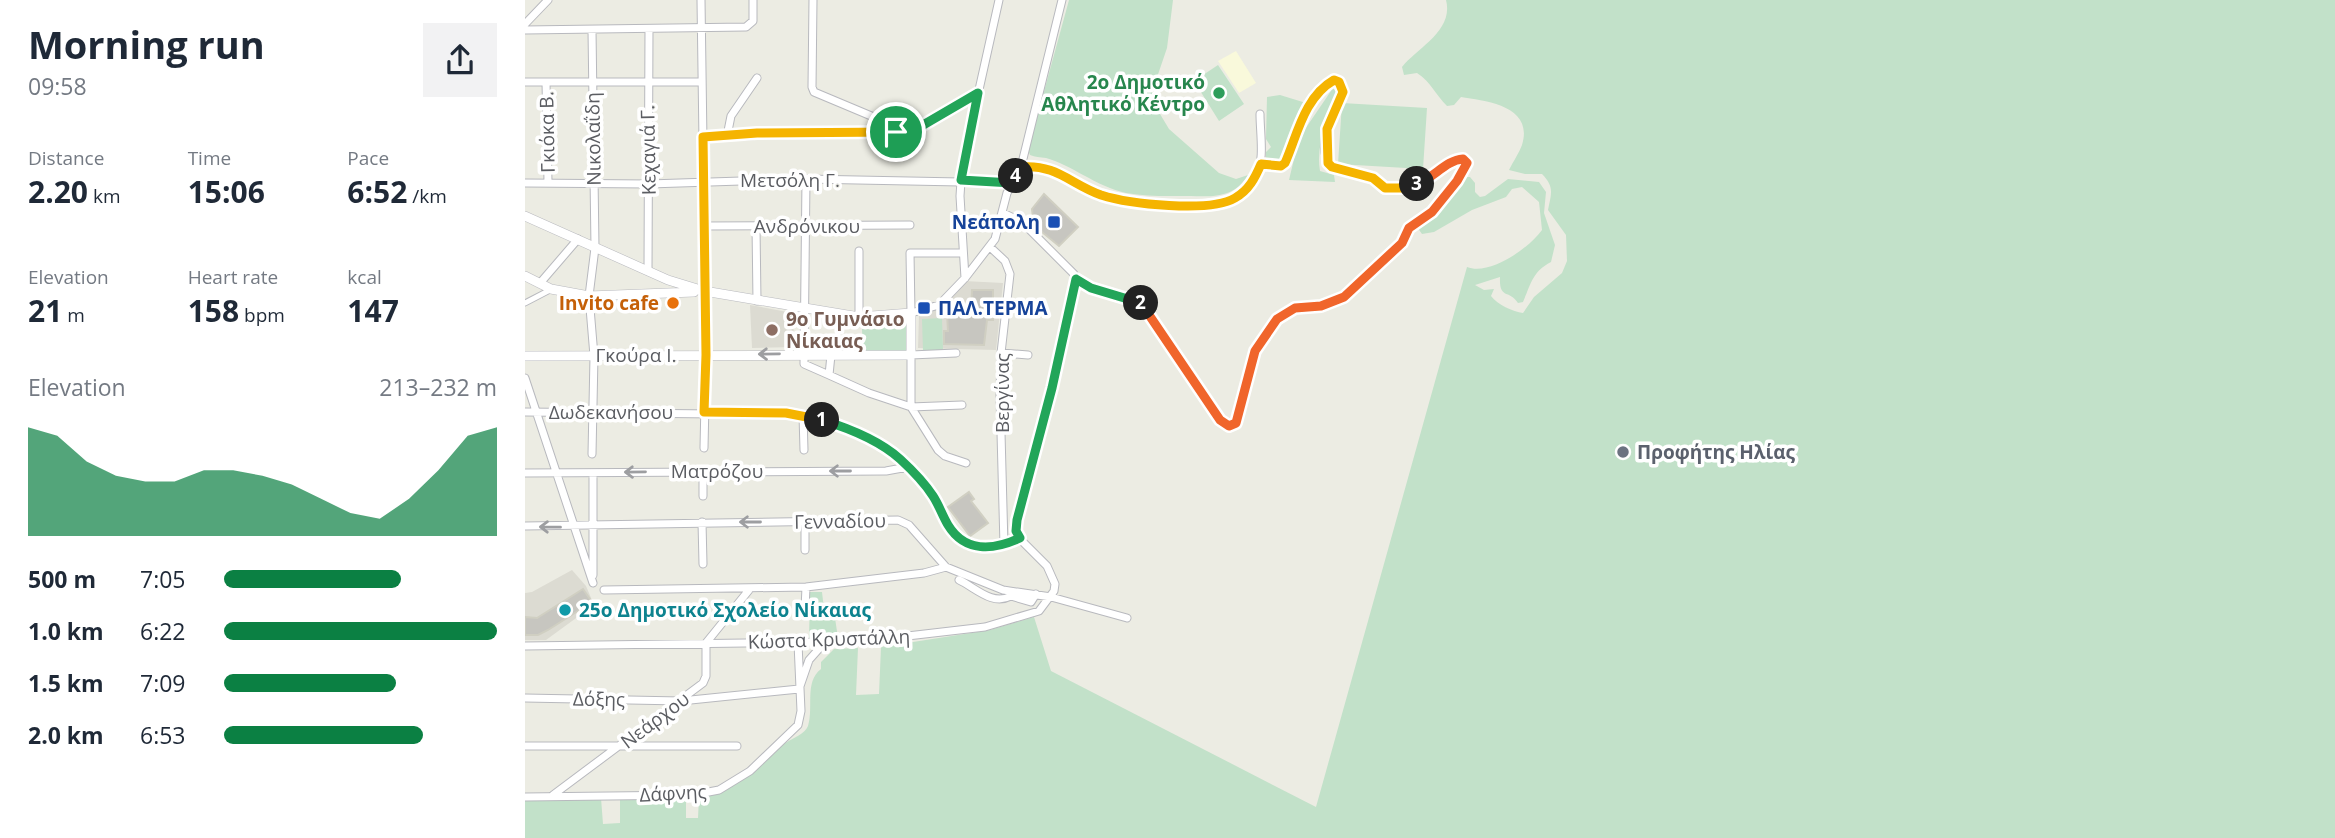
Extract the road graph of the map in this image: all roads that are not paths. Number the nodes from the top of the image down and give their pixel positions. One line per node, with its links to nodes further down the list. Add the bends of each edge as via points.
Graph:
1 (548, 0): 7 (street)
2 (701, 0): 8 (street)
3 (753, 0): 8 (street, via 753,21 746,27)
4 (813, 0): 20 (street, via 814,92)
5 (999, 0): 18 (street)
6 (1062, 0): 24 (street)
7 (525, 24)
8 (701, 28): 9 (street); 17 (street)
9 (649, 29): 11 (street); 16 (street, Κεχαγιά Γ.)
10 (525, 30): 11 (street)
11 (592, 30): 15 (street, Νικολαΐδη)
12 (757, 78): 21 (street, via 731,116)
13 (525, 82): 14 (street)
14 (546, 82): 15 (street); 29 (street, Γκιόκα Β.)
15 (592, 82): 16 (street); 30 (street, Νικολαΐδη)
16 (647, 82): 17 (street); 32 (street, Κεχαγιά Γ.)
17 (702, 82): 22 (street)
18 (978, 93): 20 (street); 26 (street)
19 (1260, 114): 23 (street)
20 (907, 131): 21 (street)
21 (727, 136): 22 (street)
22 (703, 137): 27 (street)
23 (1261, 164): 24 (street, via 1250,185 1233,200 1195,205 1111,198 1052,169); 47 (street, via 1285,163 1300,121 1334,80 1343,92 1326,134 1332,167 1373,178 1385,188 1403,188 1429,180 1450,162 1463,159 1467,163 1432,212 1409,228 1402,243 1344,297 1321,306 1295,308 1277,319 1255,351 1236,423 1229,426 1220,420 1142,303)
24 (1021, 167): 31 (street)
25 (806, 179): 26 (street, Μετσόλη Γ.); 27 (street, Μετσόλη Γ.); 38 (street)
26 (961, 180): 31 (street, Μετσόλη Γ.); 43 (street)
27 (705, 181): 32 (street, Μετσόλη Γ.); 36 (street)
28 (525, 183): 29 (street, Μετσόλη Γ.)
29 (548, 183): 30 (street, Μετσόλη Γ.)
30 (593, 183): 32 (street, Μετσόλη Γ.); 41 (street, Νικολαΐδη)
31 (1012, 183): 33 (street)
32 (649, 184): 44 (street, Κεχαγιά Γ.)
33 (1003, 213): 40 (street); 47 (street, via 1018,218)
34 (525, 216): 39 (street)
35 (910, 225): 38 (street, Ανδρόνικου)
36 (704, 226): 37 (street, Ανδρόνικου); 50 (street)
37 (756, 226): 38 (street, Ανδρόνικου); 52 (street)
38 (806, 226): 54 (street)
39 (578, 239): 41 (street); 48 (street)
40 (990, 247): 46 (street); 58 (street, Βεργίνας, via 1005,261 1010,274)
41 (595, 248): 44 (street); 51 (street, Νικολαΐδη)
42 (859, 251): 56 (street)
43 (963, 253): 46 (street); 55 (street, via 911,253)
44 (648, 271): 50 (street)
45 (525, 276): 48 (street)
46 (965, 278): 55 (street, via 939,305)
47 (1076, 279): 90 (street, via 1017,520)
48 (541, 282): 49 (street)
49 (551, 289): 51 (street); 53 (street)
50 (704, 291): 51 (street); 52 (street); 59 (street)
51 (589, 296): 64 (street, Νικολαΐδη)
52 (757, 301): 54 (street)
53 (525, 303)
54 (805, 307): 56 (street); 65 (street)
55 (911, 313): 56 (street); 61 (street)
56 (859, 317)
57 (957, 353): 61 (street, Γκούρα Ι.)
58 (1001, 353): 62 (street); 91 (street, Βεργίνας)
59 (706, 355): 64 (street, Γκούρα Ι.); 65 (street, Γκούρα Ι., one-way to 59); 73 (street)
60 (831, 355): 61 (street, Γκούρα Ι.); 65 (street, Γκούρα Ι.); 66 (street)
61 (911, 355): 69 (street)
62 (1028, 355)
63 (525, 356): 64 (street, Γκούρα Ι.)
64 (594, 356): 72 (street, Νικολαΐδη)
65 (804, 359): 66 (street)
66 (829, 375): 69 (street)
67 (525, 378): 71 (street)
68 (962, 405): 69 (street)
69 (911, 407): 78 (street, via 938,450)
70 (525, 412): 71 (street, Δωδεκανήσου)
71 (536, 412): 72 (street, Δωδεκανήσου); 82 (street)
72 (594, 412): 73 (street, Δωδεκανήσου); 77 (street, Νικολαΐδη)
73 (704, 412): 74 (street, Δωδεκανήσου); 75 (street)
74 (803, 415): 76 (street); 79 (street, Δωδεκανήσου, via 873,442)
75 (704, 448)
76 (804, 450)
77 (593, 454)
78 (966, 463)
79 (908, 467): 80 (street, Ματρόζου, one-way to 80, via 886,471); 91 (street, Δωδεκανήσου, via 931,493 956,535 986,548)
80 (703, 471): 83 (street, Ματρόζου, one-way to 83); 84 (street)
81 (525, 473): 82 (street, Ματρόζου)
82 (556, 473): 83 (street, Ματρόζου); 89 (street)
83 (593, 473): 88 (street)
84 (703, 496)
85 (805, 521): 86 (street, Γενναδίου, one-way to 86); 92 (street); 94 (street, Γενναδίου, via 898,520 909,525)
86 (702, 522): 88 (street, Γενναδίου); 93 (street)
87 (525, 526): 89 (street, Γενναδίου, one-way to 87)
88 (593, 526): 89 (street, Γενναδίου); 89 (street, via 593,583)
89 (574, 527)
90 (1020, 538): 91 (street); 100 (street, via 1053,575)
91 (1003, 546)
92 (806, 550)
93 (703, 564)
94 (946, 567): 96 (street); 99 (street, Γενναδίου, via 1003,590)
95 (959, 580): 99 (street, via 990,598 1011,596 1031,602)
96 (806, 587): 98 (street); 101 (street)
97 (604, 590): 98 (street)
98 (749, 590): 104 (street)
99 (1036, 594): 100 (street, Γενναδίου)
100 (1051, 597): 102 (street, Γενναδίου); 103 (street, Κώστα Κρυστάλλη, via 1028,616 985,627)
101 (805, 609)
102 (1127, 618)
103 (825, 642): 105 (street, Κώστα Κρυστάλλη); 107 (street, via 809,660)
104 (706, 643): 105 (street, Κώστα Κρυστάλλη); 106 (street, Κώστα Κρυστάλλη); 109 (street, Νεάρχου, via 703,683)
105 (798, 643): 107 (street, Δάφνης)
106 (525, 646)
107 (799, 689): 109 (street, Δόξης); 113 (street, Δάφνης, via 798,725 756,766 719,790)
108 (525, 698): 109 (street, Δόξης)
109 (681, 701): 111 (street, Νεάρχου)
110 (525, 746): 111 (street)
111 (621, 746): 112 (street); 113 (street, Νεάρχου)
112 (737, 746)
113 (552, 796): 114 (street, Δάφνης)
114 (525, 797)

